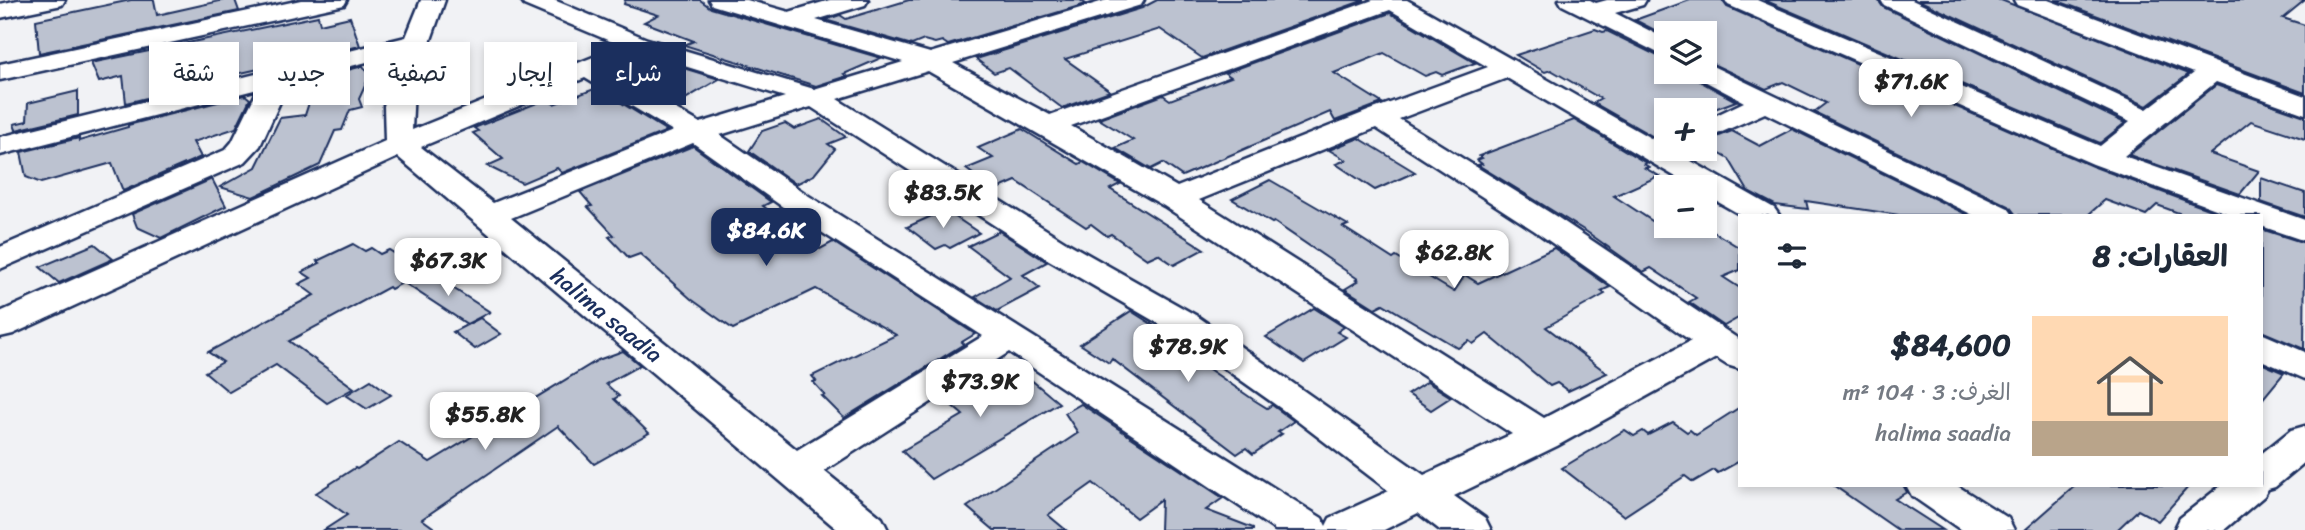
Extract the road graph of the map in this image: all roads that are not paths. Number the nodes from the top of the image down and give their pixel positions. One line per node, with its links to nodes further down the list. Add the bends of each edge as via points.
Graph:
1 (53, 0): 14 (street)
2 (335, 0): 25 (street)
3 (433, 0): 17 (street)
4 (533, 0): 18 (street)
5 (720, 0): 16 (street)
6 (856, 0): 16 (street)
7 (1132, 0): 21 (street)
8 (1571, 0): 15 (street)
9 (1634, 0): 15 (street)
10 (1737, 0): 41 (street)
11 (1893, 0): 34 (street)
12 (2026, 0): 24 (street)
13 (1392, 1): 23 (street); 35 (street)
14 (3, 10)
15 (1595, 11): 19 (street)
16 (789, 20): 21 (street)
17 (415, 42)
18 (633, 42)
19 (1654, 43)
20 (686, 58): 28 (street)
21 (932, 62): 28 (street); 35 (street)
22 (589, 69): 37 (street); 38 (street)
23 (1507, 69): 33 (street); 40 (street)
24 (2213, 71): 32 (street); 34 (street)
25 (0, 72)
26 (1717, 77): 29 (street)
27 (253, 82): 39 (street)
28 (816, 97): 37 (street); 62 (street, via 1054,249 1185,324)
29 (1765, 102): 36 (street); 45 (street)
30 (264, 105): 50 (street, via 245,146 235,156)
31 (397, 105): 38 (street)
32 (2305, 106)
33 (1378, 117): 43 (street); 54 (street, via 1546,224)
34 (2150, 121): 41 (street)
35 (1048, 125): 43 (street)
36 (1717, 126)
37 (694, 133): 48 (street); 52 (street)
38 (400, 145): 48 (street, halima saadia); 51 (street)
39 (0, 146)
40 (1654, 147)
41 (2103, 158): 46 (street)
42 (1677, 161): 44 (street)
43 (1175, 199): 56 (street)
44 (1761, 214)
45 (1995, 214)
46 (2258, 214)
47 (2263, 216): 49 (street)
48 (487, 217): 58 (street, halima saadia)
49 (2305, 231)
50 (0, 259)
51 (0, 326)
52 (1009, 336): 58 (street); 64 (street)
53 (2263, 346): 55 (street)
54 (1728, 350): 56 (street)
55 (2305, 367)
56 (1543, 436): 62 (street)
57 (2305, 440): 59 (street)
58 (797, 469): 63 (street, halima saadia)
59 (2263, 471)
60 (1929, 487): 67 (street)
61 (2243, 487): 68 (street)
62 (1420, 494): 65 (street); 66 (street)
63 (867, 530)
64 (1307, 530)
65 (1345, 530)
66 (1470, 530)
67 (1993, 530)
68 (2195, 530)

